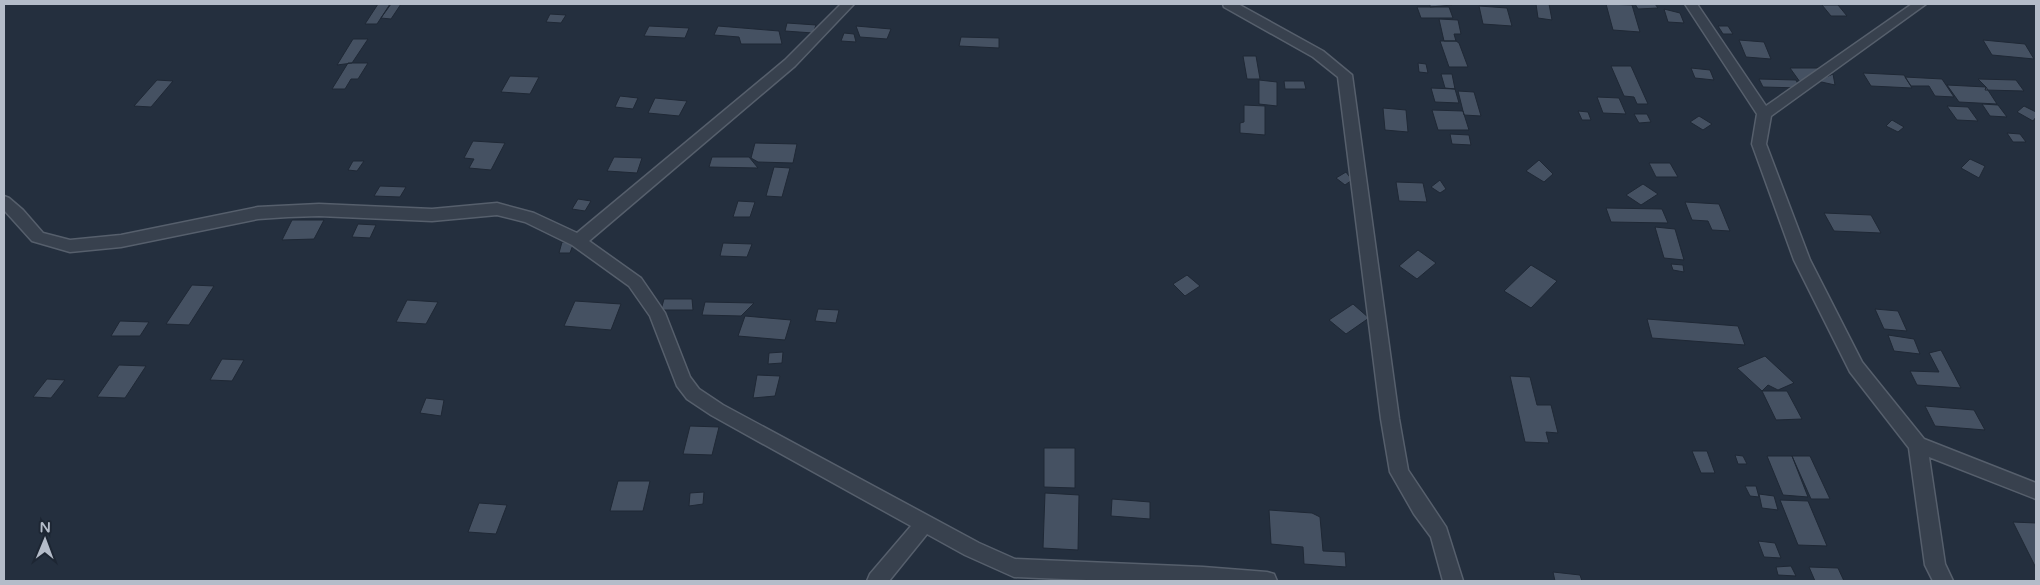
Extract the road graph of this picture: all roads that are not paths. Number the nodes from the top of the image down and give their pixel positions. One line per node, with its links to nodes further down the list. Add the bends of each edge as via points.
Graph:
1 (848, 4): 7 (street, via 790,63)
2 (1229, 4): 15 (street, via 1318,54 1345,75 1399,472 1439,533)
3 (1691, 4): 5 (street)
4 (1920, 4): 5 (street)
5 (1764, 114): 8 (street, via 1759,144 1802,260 1856,367)
6 (4, 202): 7 (street, via 38,237 70,246 121,241 258,213 319,210 432,215 497,209 529,217)
7 (578, 241): 10 (street, via 635,282 657,312 683,381 693,394)
8 (1918, 445): 9 (street); 16 (street, via 1935,565)
9 (2036, 491)
10 (925, 523): 11 (street); 12 (street)
11 (1014, 568): 13 (street); 14 (street)
12 (877, 581)
13 (1030, 581)
14 (1267, 581)
15 (1453, 581)
16 (1943, 581)

